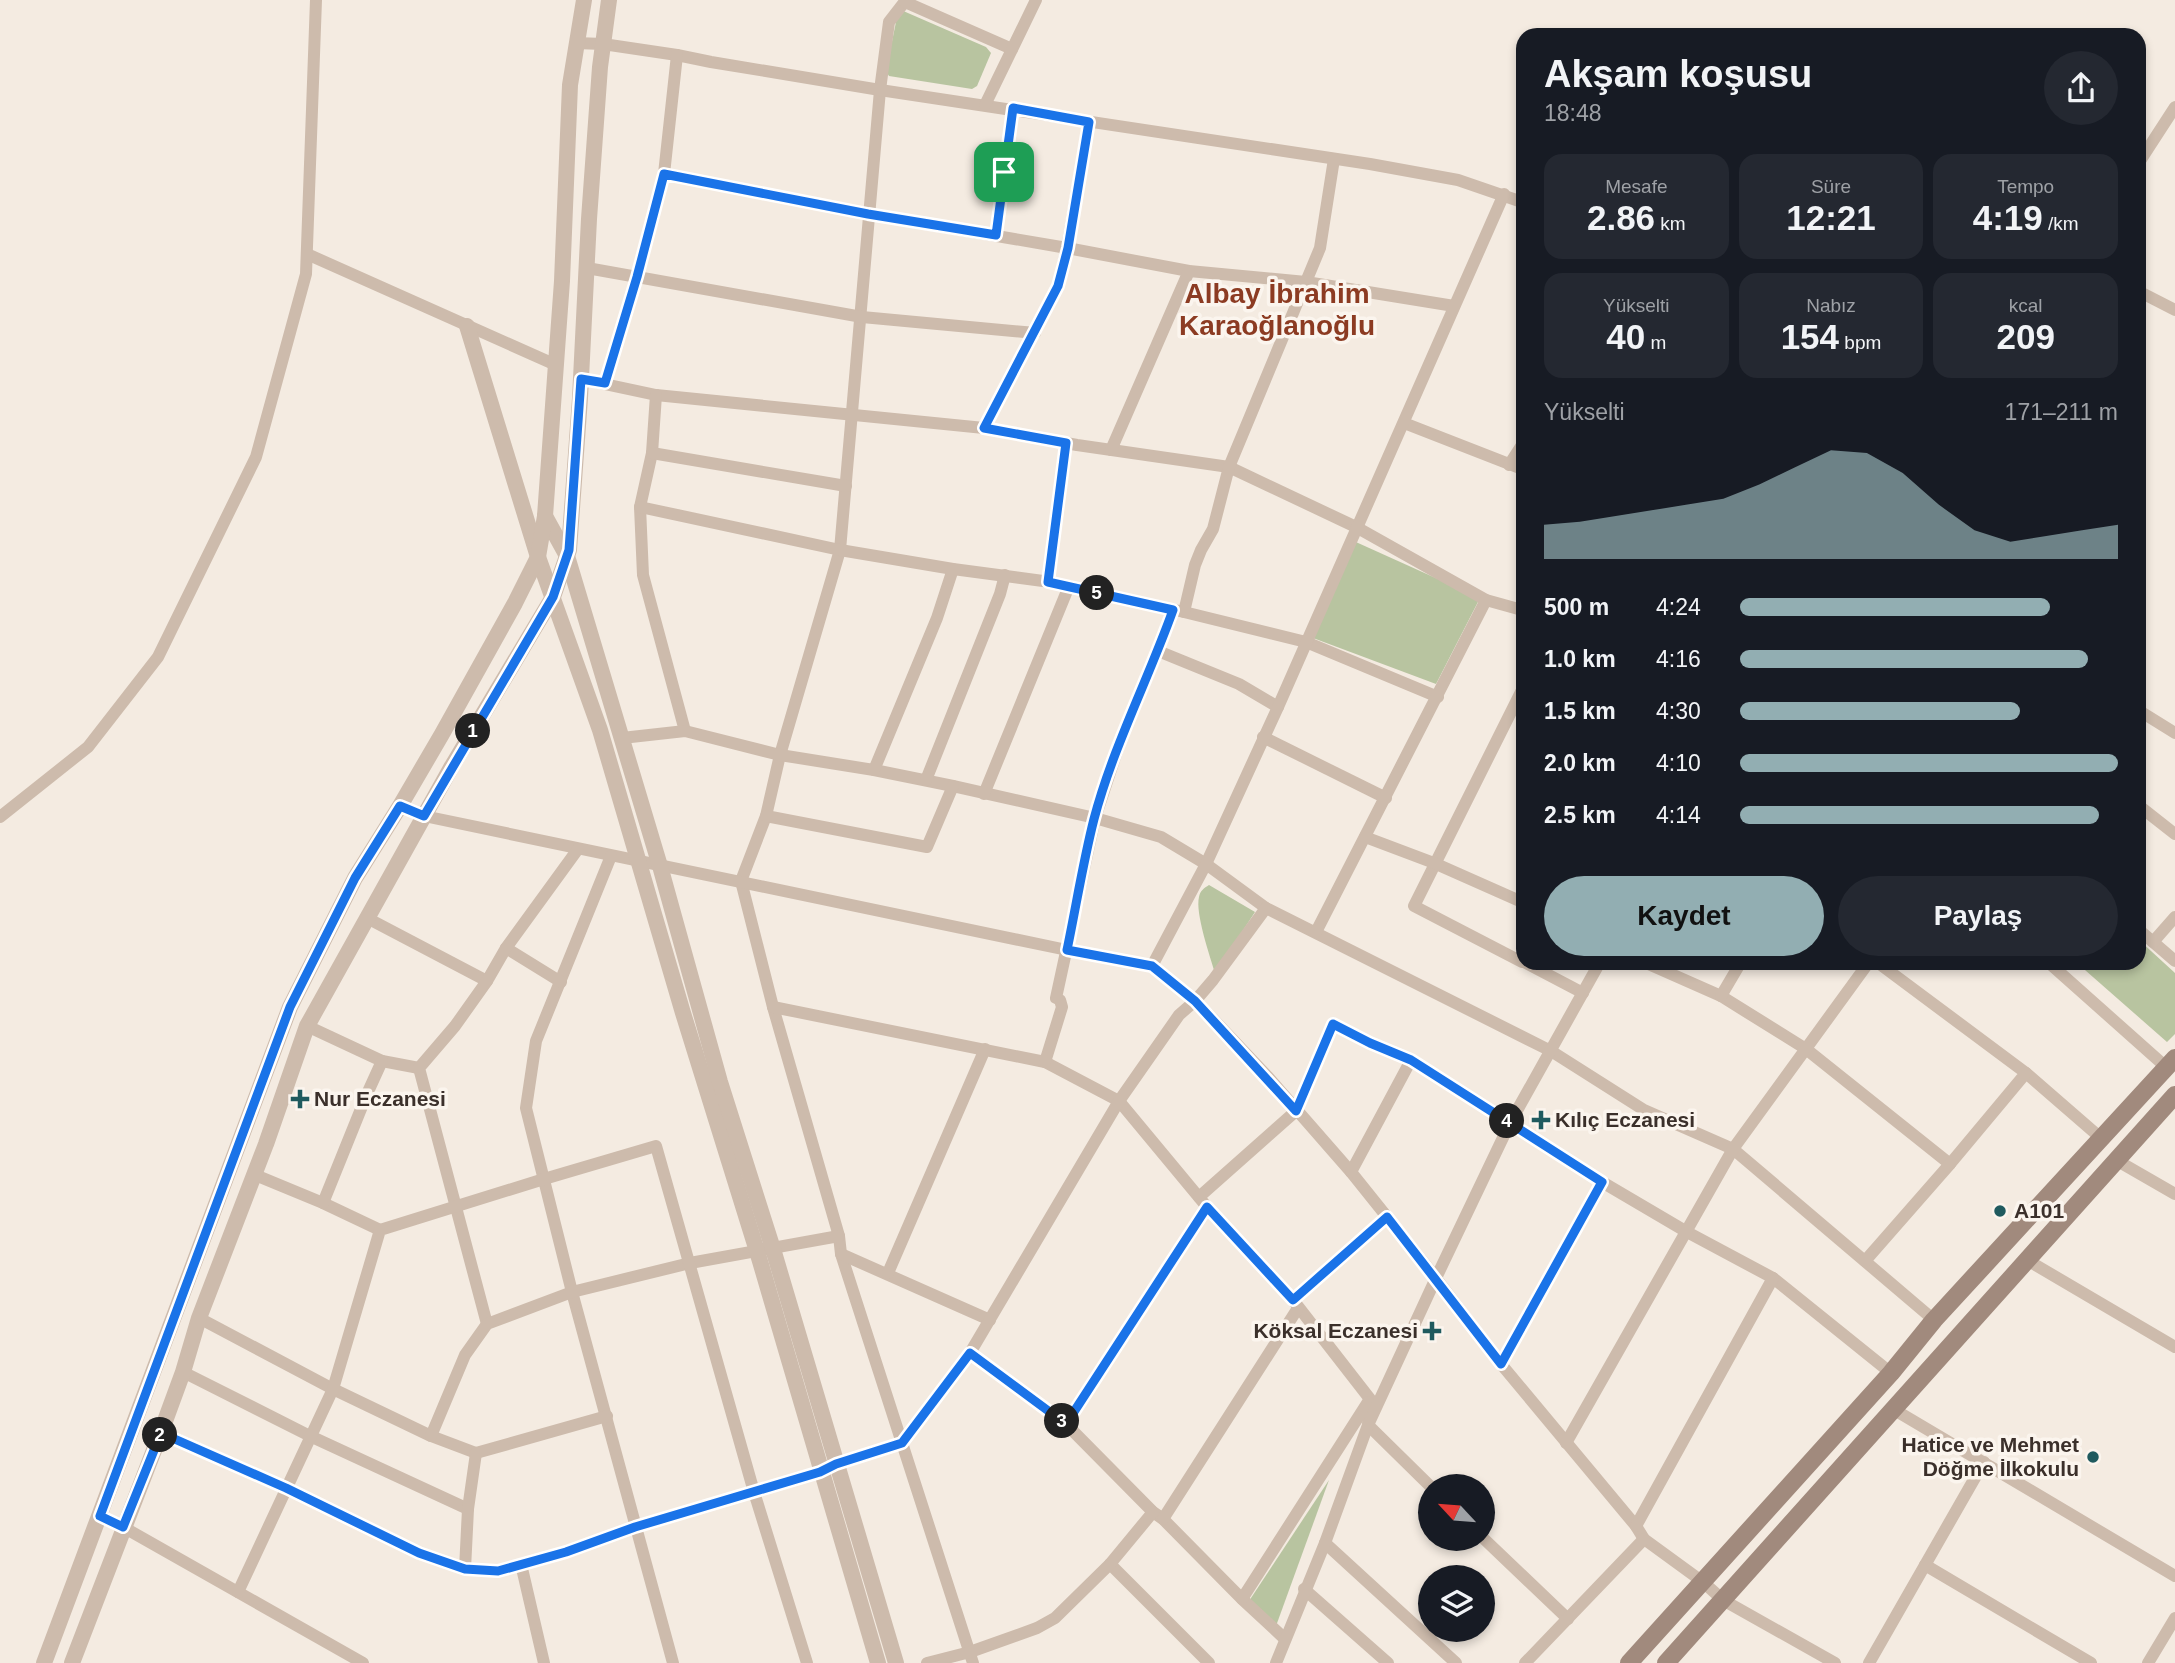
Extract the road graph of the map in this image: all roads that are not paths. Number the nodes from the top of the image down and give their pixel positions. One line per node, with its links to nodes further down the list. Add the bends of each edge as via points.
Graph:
1 (316, 0): 23 (street)
2 (584, 0): 6 (street)
3 (609, 0): 7 (street)
4 (1036, 0): 8 (street)
5 (905, 1): 8 (street); 10 (street, via 889,22)
6 (576, 43): 7 (street); 34 (street)
7 (603, 44): 9 (street); 24 (street)
8 (1012, 50): 11 (street)
9 (677, 55): 10 (street); 17 (street)
10 (880, 90): 11 (street); 20 (street)
11 (985, 105): 12 (street)
12 (1013, 108): 14 (street); 21 (street)
13 (2174, 110): 15 (street)
14 (1089, 122): 16 (street); 22 (street)
15 (2146, 152)
16 (1334, 159): 18 (street, via 1458,180); 27 (street, via 1320,248)
17 (664, 174): 20 (street); 26 (street)
18 (1504, 194): 19 (street); 29 (street)
19 (1516, 199)
20 (868, 214): 21 (street); 31 (street)
21 (996, 235): 22 (street)
22 (1068, 248): 25 (street); 33 (street, via 1058,286)
23 (307, 254): 32 (street); 83 (street, via 306,274 256,457 158,657 88,747)
24 (587, 268): 26 (street); 35 (street)
25 (1189, 271): 27 (street); 42 (street)
26 (637, 277): 31 (street); 36 (street)
27 (1306, 282): 29 (street); 46 (street)
28 (2146, 295): 30 (street)
29 (1454, 306): 39 (street)
30 (2175, 310)
31 (862, 317): 33 (street); 38 (street)
32 (467, 326): 34 (street); 53 (street)
33 (1035, 333): 40 (street)
34 (556, 365): 50 (street)
35 (581, 379): 36 (street); 54 (street)
36 (605, 383): 37 (street)
37 (656, 396): 38 (street); 43 (street)
38 (852, 415): 40 (street); 48 (street)
39 (1404, 424): 45 (street); 51 (street)
40 (984, 428): 41 (street)
41 (1066, 443): 42 (street); 57 (street)
42 (1111, 450): 46 (street)
43 (652, 453): 48 (street); 49 (street)
44 (1516, 454): 45 (street)
45 (1509, 465): 47 (street)
46 (1228, 467): 51 (street); 62 (street, via 1213,529)
47 (1516, 467)
48 (846, 486): 52 (street)
49 (640, 507): 52 (street); 69 (street, via 643,575)
50 (545, 516): 53 (street); 54 (street)
51 (1356, 527): 60 (street); 63 (street)
52 (840, 550): 55 (street); 73 (street)
53 (538, 556): 59 (street); 79 (street)
54 (567, 556): 59 (street); 72 (street)
55 (953, 569): 56 (street); 74 (street)
56 (1005, 575): 57 (street); 75 (street)
57 (1048, 582): 58 (street)
58 (1069, 586): 62 (street); 77 (street)
59 (553, 597): 81 (street); 89 (street, via 600,730)
60 (1486, 600): 61 (street); 65 (street)
61 (1516, 608)
62 (1178, 611): 63 (street); 64 (street)
63 (1306, 642): 65 (street); 66 (street)
64 (1158, 651): 66 (street, via 1239,684); 84 (street)
65 (1438, 697): 78 (street)
66 (1278, 707): 71 (street)
67 (2146, 715): 70 (street)
68 (1516, 716): 90 (street)
69 (685, 731): 72 (street); 73 (street)
70 (2175, 733)
71 (1263, 737): 78 (street); 91 (street)
72 (622, 738): 92 (street)
73 (780, 755): 74 (street); 82 (street)
74 (874, 769): 75 (street)
75 (926, 780): 76 (street)
76 (953, 786): 77 (street); 82 (street, via 927,847)
77 (984, 794): 84 (street)
78 (1385, 798): 86 (street)
79 (400, 806): 81 (street); 187 (street, via 355,878 290,1007)
80 (2146, 811): 85 (street)
81 (424, 816): 87 (street); 97 (street)
82 (766, 816): 93 (street)
83 (0, 817)
84 (1094, 818): 91 (street, via 1161,837); 102 (street)
85 (2175, 834)
86 (1365, 837): 90 (street); 98 (street)
87 (578, 849): 88 (street); 101 (street)
88 (611, 856): 89 (street); 114 (street)
89 (638, 860): 92 (street); 149 (street)
90 (1434, 863): 94 (street); 103 (street, via 1414,906)
91 (1206, 864): 95 (street); 105 (street)
92 (660, 866): 93 (street); 149 (street)
93 (741, 881): 102 (street); 118 (street)
94 (1516, 899)
95 (1266, 908): 98 (street); 117 (street)
96 (2175, 917): 100 (street)
97 (367, 918): 113 (street); 119 (street)
98 (1316, 932): 122 (street)
99 (2146, 936): 100 (street)
100 (2153, 942): 104 (street)
101 (506, 948): 113 (street); 114 (street)
102 (1067, 950): 105 (street); 125 (street, via 1056,998 1062,1007)
103 (1516, 958)
104 (2175, 961)
105 (1152, 966): 117 (street)
106 (1538, 970): 115 (street)
107 (1596, 970): 115 (street)
108 (1662, 970): 116 (street)
109 (1736, 970): 116 (street)
110 (1863, 970): 121 (street)
111 (1888, 970): 128 (street)
112 (2058, 970): 126 (street)
113 (487, 981): 127 (street)
114 (561, 982): 139 (street, via 536,1041 526,1108)
115 (1583, 993): 122 (street)
116 (1721, 996): 121 (street)
117 (1195, 1001): 130 (street, via 1179,1015); 131 (street)
118 (772, 1007): 120 (street); 148 (street)
119 (307, 1026): 124 (street); 138 (street)
120 (985, 1049): 125 (street); 154 (street)
121 (1806, 1049): 134 (street); 136 (street)
122 (1550, 1051): 132 (street); 134 (street, via 1644,1110)
123 (1411, 1060): 131 (street, via 1333,1024); 132 (street); 137 (street)
124 (383, 1061): 127 (street); 143 (street)
125 (1045, 1062): 130 (street)
126 (2171, 1063): 133 (main road)
127 (419, 1068): 144 (street)
128 (2026, 1073): 133 (street); 136 (street)
129 (2175, 1095): 135 (main road)
130 (1119, 1101): 142 (street); 160 (street)
131 (1296, 1111): 137 (street); 142 (street)
132 (1510, 1123): 140 (street); 155 (street)
133 (2102, 1139): 161 (main road)
134 (1733, 1149): 147 (street); 152 (street)
135 (2116, 1160): 141 (street); 151 (main road)
136 (1950, 1164): 152 (street)
137 (1351, 1172): 145 (street)
138 (253, 1174): 143 (street); 159 (street)
139 (544, 1179): 144 (street); 153 (street, via 656,1146); 157 (street)
140 (1602, 1182): 147 (street); 165 (street)
141 (2175, 1194)
142 (1203, 1202): 158 (street); 172 (street)
143 (323, 1203): 146 (street)
144 (456, 1206): 146 (street); 162 (street)
145 (1387, 1217): 155 (street); 158 (street)
146 (380, 1230): 168 (street)
147 (1687, 1232): 156 (street); 178 (street)
148 (839, 1236): 149 (street); 150 (street)
149 (765, 1250): 153 (street); 181 (street); 182 (street)
150 (841, 1254): 154 (street); 177 (street)
151 (2027, 1260): 163 (street); 170 (main road)
152 (1865, 1261): 161 (street)
153 (690, 1263): 157 (street); 185 (street)
154 (888, 1273): 160 (street)
155 (1436, 1278): 165 (street); 173 (street)
156 (1773, 1278): 167 (street); 189 (street)
157 (572, 1292): 162 (street); 171 (street)
158 (1295, 1304): 169 (street); 188 (street)
159 (199, 1318): 166 (street); 168 (street)
160 (990, 1320): 164 (street)
161 (1934, 1320): 167 (main road)
162 (487, 1324): 176 (street, via 465,1355)
163 (2175, 1347)
164 (970, 1353): 172 (street); 177 (street)
165 (1501, 1364): 178 (street)
166 (183, 1372): 174 (street); 175 (street)
167 (1891, 1373): 200 (main road)
168 (333, 1390): 175 (street); 176 (street)
169 (1370, 1399): 173 (street); 203 (street)
170 (1893, 1409): 180 (street); 204 (main road)
171 (607, 1416): 179 (street); 191 (street)
172 (1066, 1424): 188 (street)
173 (1368, 1425): 183 (street); 193 (street)
174 (161, 1433): 184 (street); 190 (street)
175 (310, 1436): 184 (street); 186 (street)
176 (431, 1436): 179 (street)
177 (902, 1443): 181 (street); 208 (street)
178 (1566, 1443): 189 (street)
179 (476, 1453): 186 (street)
180 (1984, 1462): 197 (street); 199 (street)
181 (836, 1464): 182 (street); 217 (street)
182 (820, 1472): 185 (street); 216 (street)
183 (1418, 1474)
184 (286, 1488): 198 (street, via 419,1553); 202 (street)
185 (754, 1492): 191 (street); 215 (street)
186 (468, 1509): 198 (street)
187 (100, 1516): 190 (street); 210 (street)
188 (1158, 1516): 195 (street); 203 (street)
189 (1636, 1525): 192 (street)
190 (123, 1527): 202 (street); 211 (street)
191 (635, 1527): 196 (street); 214 (street)
192 (1644, 1539): 200 (street); 206 (street)
193 (1325, 1543): 201 (street); 222 (street)
194 (1495, 1549): 206 (street)
195 (1110, 1563): 208 (street, via 1055,1618); 219 (street)
196 (520, 1564): 198 (street, via 498,1571); 213 (street)
197 (1925, 1565): 226 (street); 227 (street)
198 (465, 1569)
199 (2175, 1576)
200 (1703, 1581): 204 (street); 224 (main road)
201 (1304, 1589): 207 (street); 221 (street)
202 (238, 1592): 212 (street)
203 (1242, 1599): 207 (street)
204 (1723, 1600): 209 (street); 225 (main road)
205 (2175, 1618): 228 (street)
206 (1569, 1619): 223 (street)
207 (1285, 1639): 220 (street)
208 (971, 1657): 218 (street)
209 (1826, 1661)
210 (44, 1663)
211 (72, 1663)
212 (363, 1663)
213 (544, 1663)
214 (673, 1663)
215 (807, 1663)
216 (878, 1663)
217 (896, 1663)
218 (927, 1663)
219 (1209, 1663)
220 (1276, 1663)
221 (1388, 1663)
222 (1456, 1663)
223 (1525, 1663)
224 (1629, 1663)
225 (1666, 1663)
226 (1869, 1663)
227 (2091, 1663)
228 (2148, 1663)

